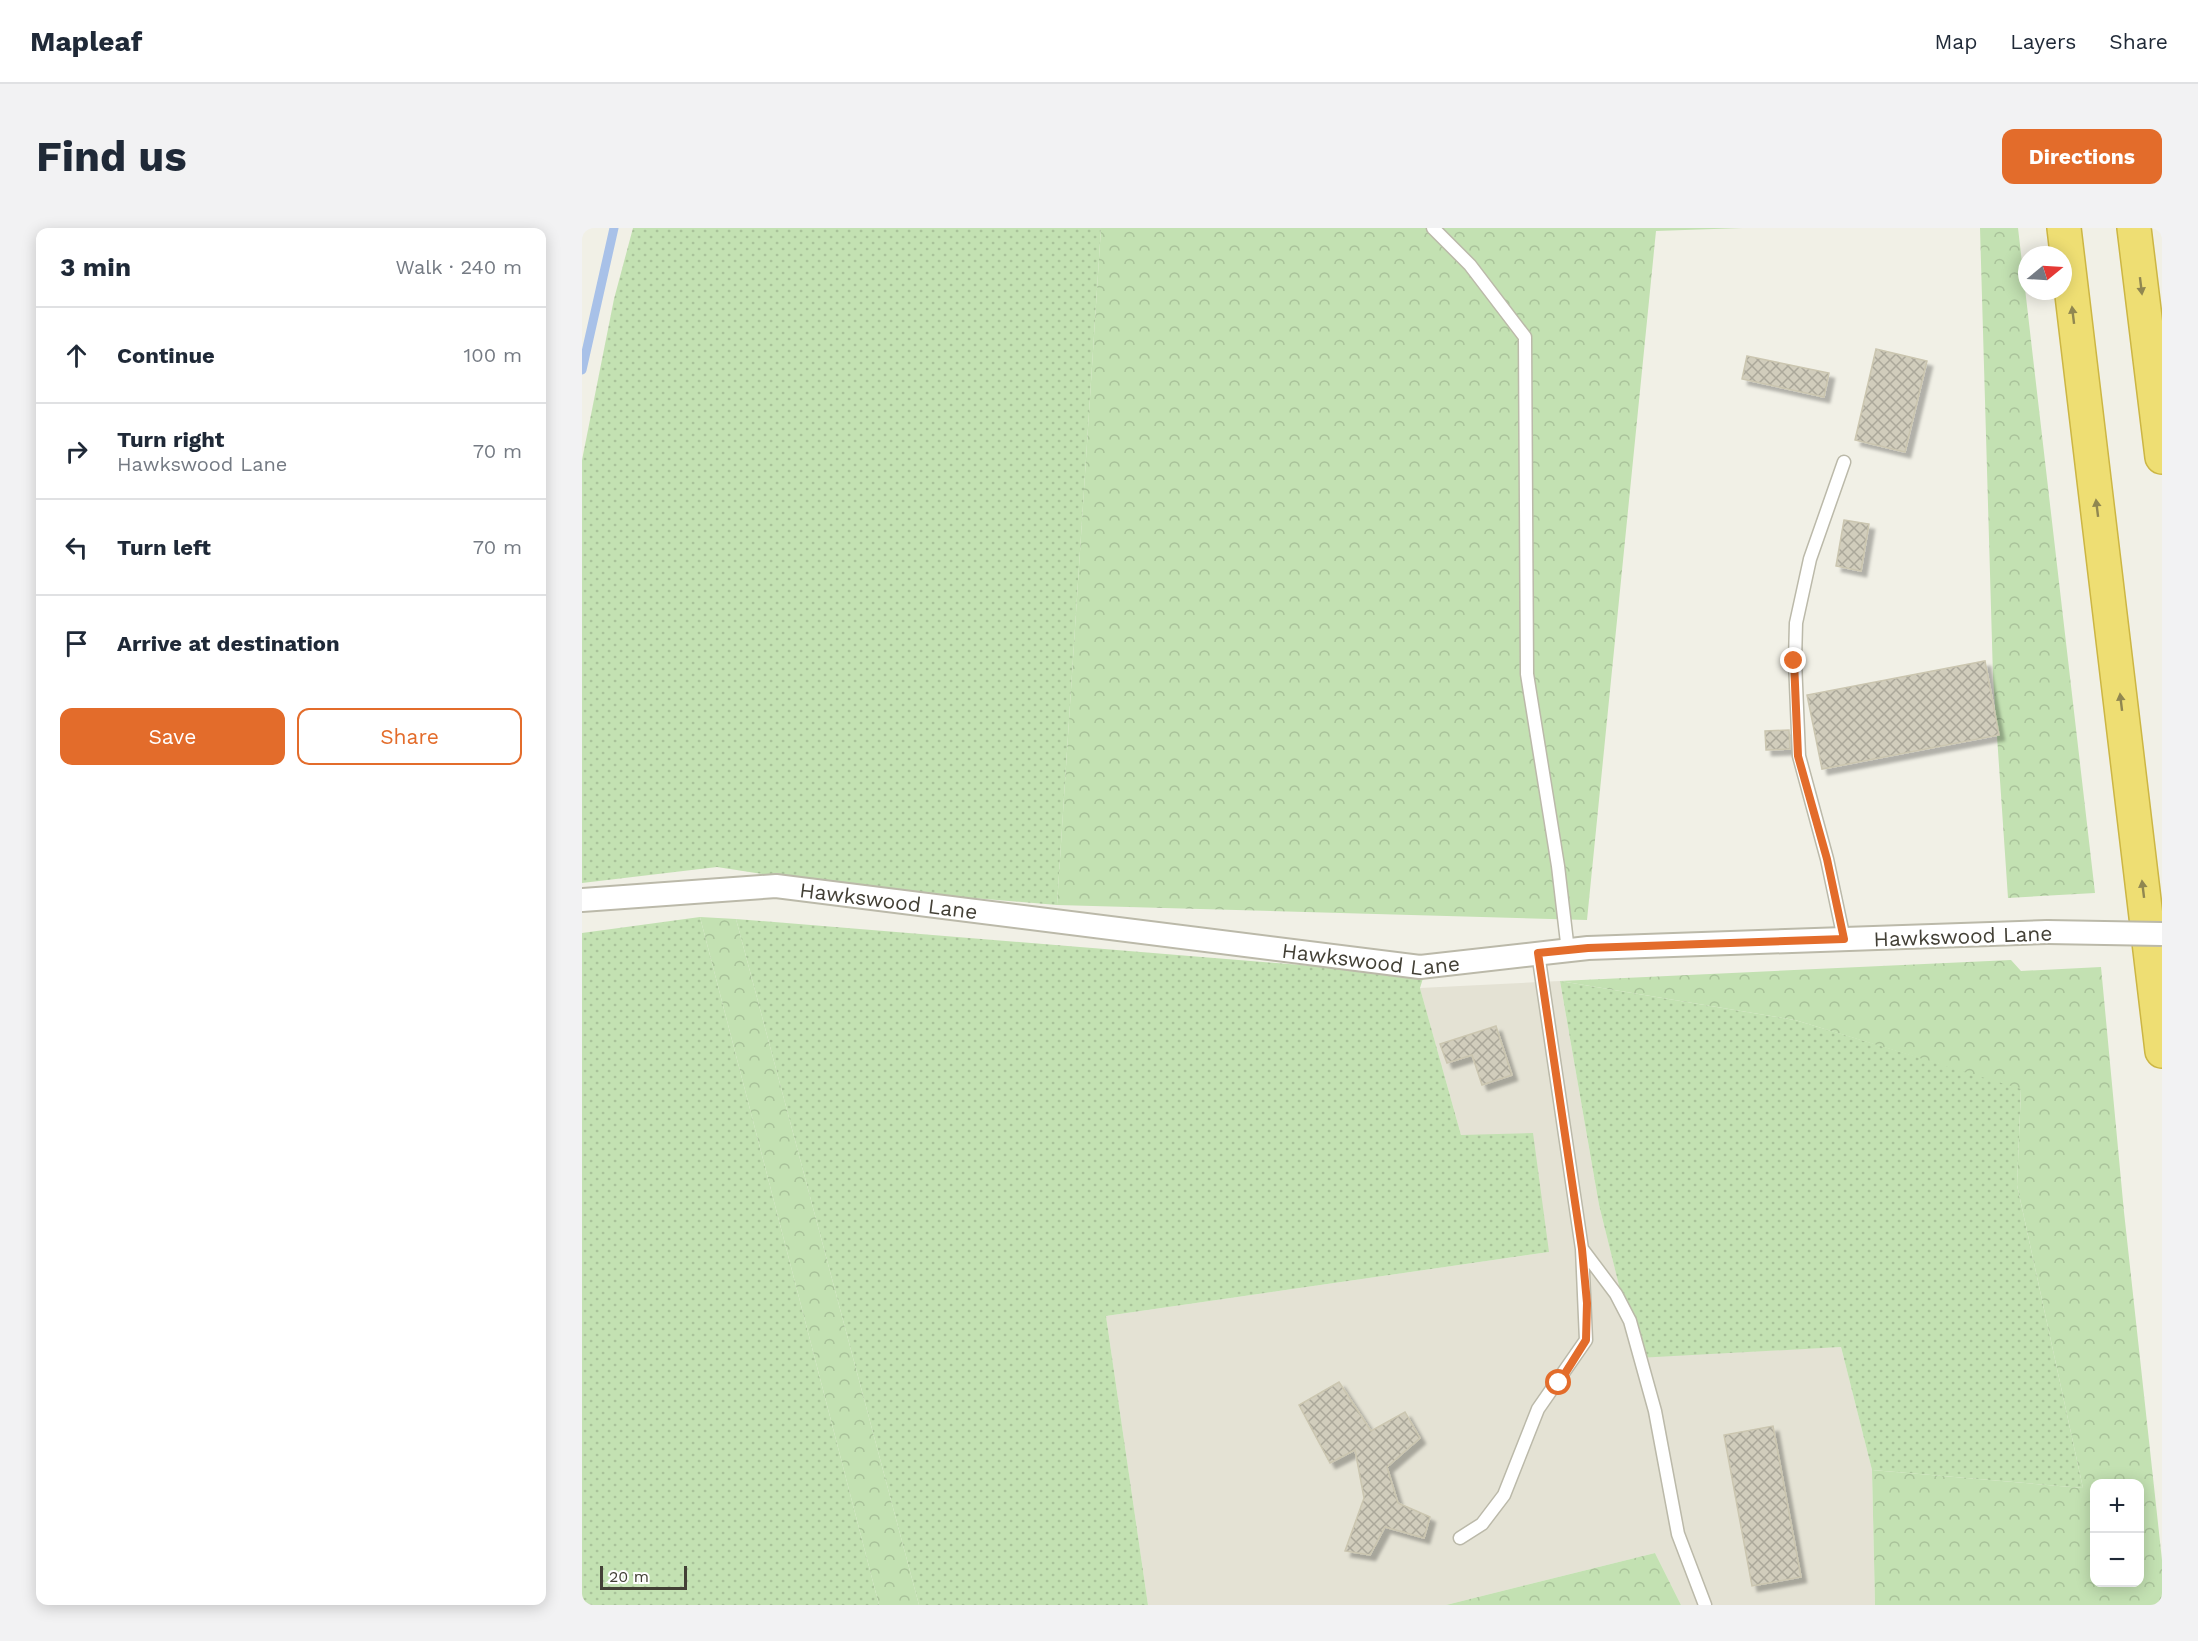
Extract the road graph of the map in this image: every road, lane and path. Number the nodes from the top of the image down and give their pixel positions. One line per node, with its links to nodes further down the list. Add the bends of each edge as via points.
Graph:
1 (1433, 228): 9 (lane, via 1470,265 1525,337 1527,674)
2 (2064, 228): 11 (highway, one-way to 2)
3 (2134, 228): 4 (highway, one-way to 4)
4 (2162, 458)
5 (1844, 462): 8 (lane, via 1810,559 1796,623 1794,661 1798,756 1827,859)
6 (582, 900): 10 (street, Hawkswood Lane, via 776,886 1420,967)
7 (2162, 934): 8 (street, Hawkswood Lane, bridge, via 2047,932)
8 (1844, 939): 9 (street, Hawkswood Lane)
9 (1568, 951): 10 (street, Hawkswood Lane)
10 (1538, 953): 12 (lane)
11 (2162, 1051)
12 (1582, 1249): 13 (lane, via 1586,1340 1538,1409 1504,1495 1482,1524); 14 (lane, via 1616,1294 1630,1321 1655,1411 1678,1534)
13 (1460, 1538)
14 (1705, 1605)

